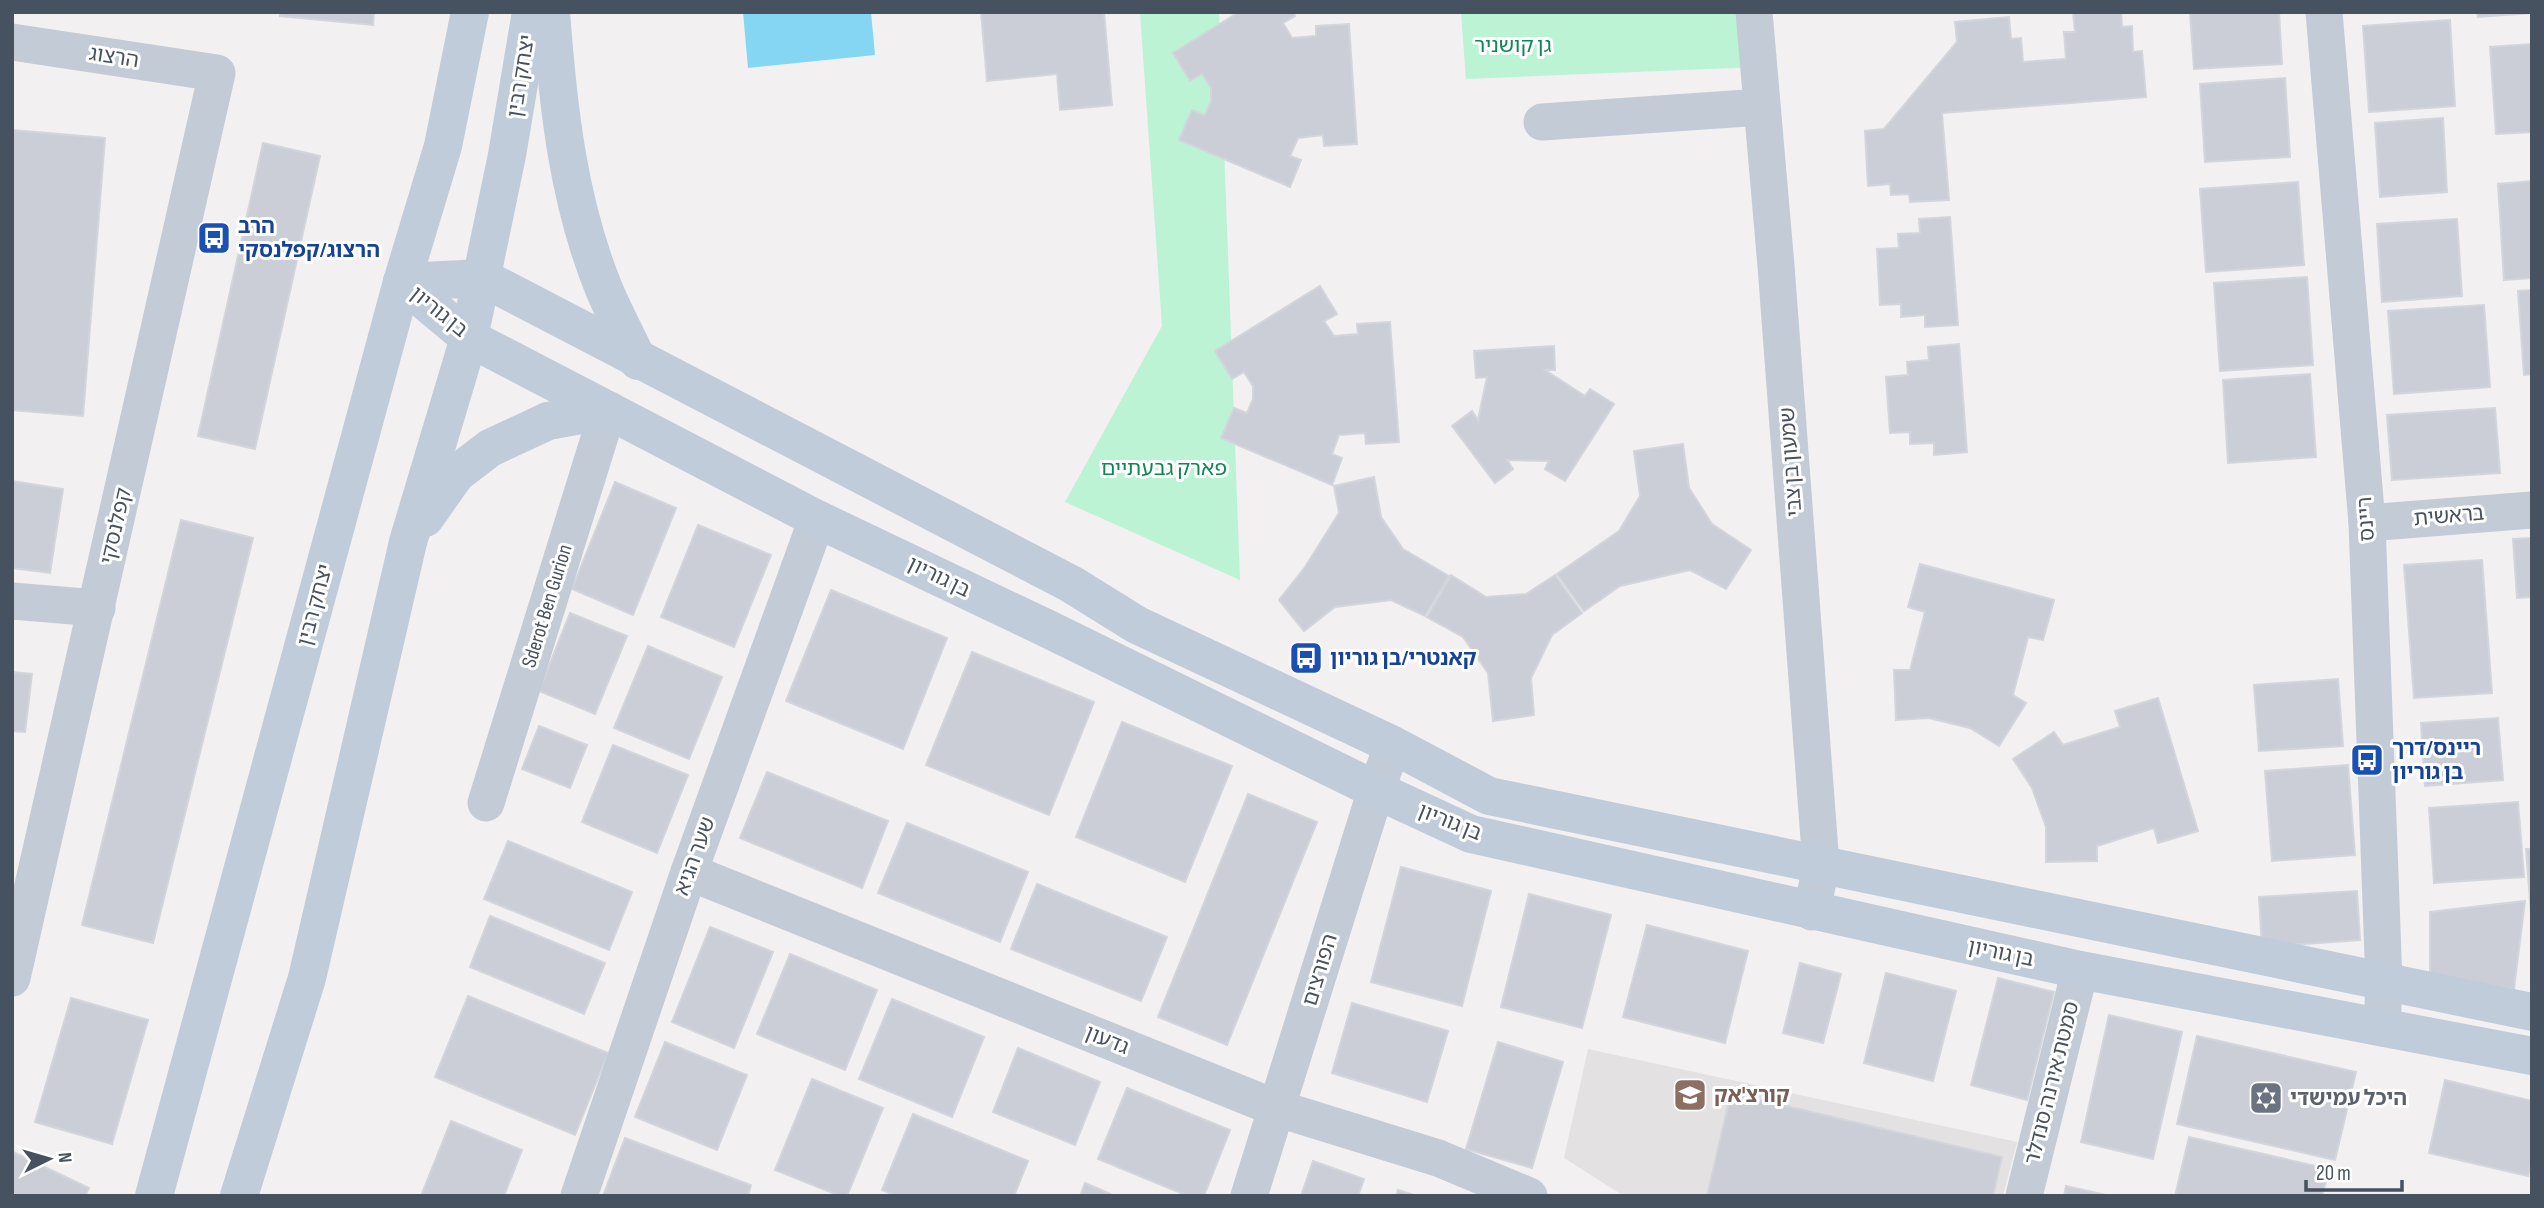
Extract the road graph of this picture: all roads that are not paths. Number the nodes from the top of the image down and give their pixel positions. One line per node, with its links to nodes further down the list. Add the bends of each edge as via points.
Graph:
1 (470, 12): 11 (main road, יצחק רבין, via 443,146)
2 (531, 12): 10 (main road, יצחק רבין)
3 (551, 12): 13 (main road, via 569,168 604,288)
4 (1754, 12): 8 (street, שמעון בן צבי)
5 (2324, 12): 17 (street, ריינס)
6 (12, 42): 7 (street, הרצוג)
7 (216, 73): 20 (street, קפלנסקי)
8 (1762, 107): 9 (street); 24 (street, שמעון בן צבי)
9 (1542, 122)
10 (483, 278): 11 (main road, בן גוריון); 12 (main road, יצחק רבין); 13 (main road, בן גוריון)
11 (402, 282): 12 (main road, בן גוריון); 34 (main road, יצחק רבין)
12 (469, 338): 14 (main road, בן גוריון); 18 (main road, יצחק רבין)
13 (638, 361): 21 (main road, בן גוריון, via 1071,584 1137,625)
14 (608, 410): 16 (main road, בן גוריון); 18 (main road, via 548,421 489,448 456,474); 23 (street, Sderot Ben Gurion)
15 (2532, 510): 17 (street, בראשית)
16 (817, 519): 22 (main road, בן גוריון); 25 (street, שער הגיא)
17 (2367, 523): 29 (street, ריינס)
18 (408, 542): 35 (main road, יצחק רבין, via 307,978)
19 (12, 601): 20 (street)
20 (97, 608): 27 (street, קפלנסקי)
21 (1393, 745): 22 (street, הפורצים); 24 (main road, בן גוריון, via 1489,796)
22 (1376, 790): 26 (main road, בן גוריון, via 1471,834); 33 (street, הפורצים)
23 (486, 803)
24 (1821, 865): 26 (street, שמעון בן צבי); 29 (main road, בן גוריון)
25 (688, 872): 33 (street, גדעון); 36 (street, שער הגיא)
26 (1812, 912): 28 (main road, בן גוריון)
27 (14, 969)
28 (2080, 970): 31 (main road, בן גוריון); 39 (street, סמטת אירנה סנדלר)
29 (2384, 983): 30 (main road, בן גוריון); 31 (street, ריינס)
30 (2532, 1012)
31 (2382, 1028): 32 (main road, בן גוריון)
32 (2532, 1056)
33 (1276, 1108): 37 (street, הפורצים); 38 (street, גדעון, via 1438,1158)
34 (154, 1196)
35 (239, 1196)
36 (579, 1196)
37 (1249, 1196)
38 (1529, 1196)
39 (2024, 1196)

